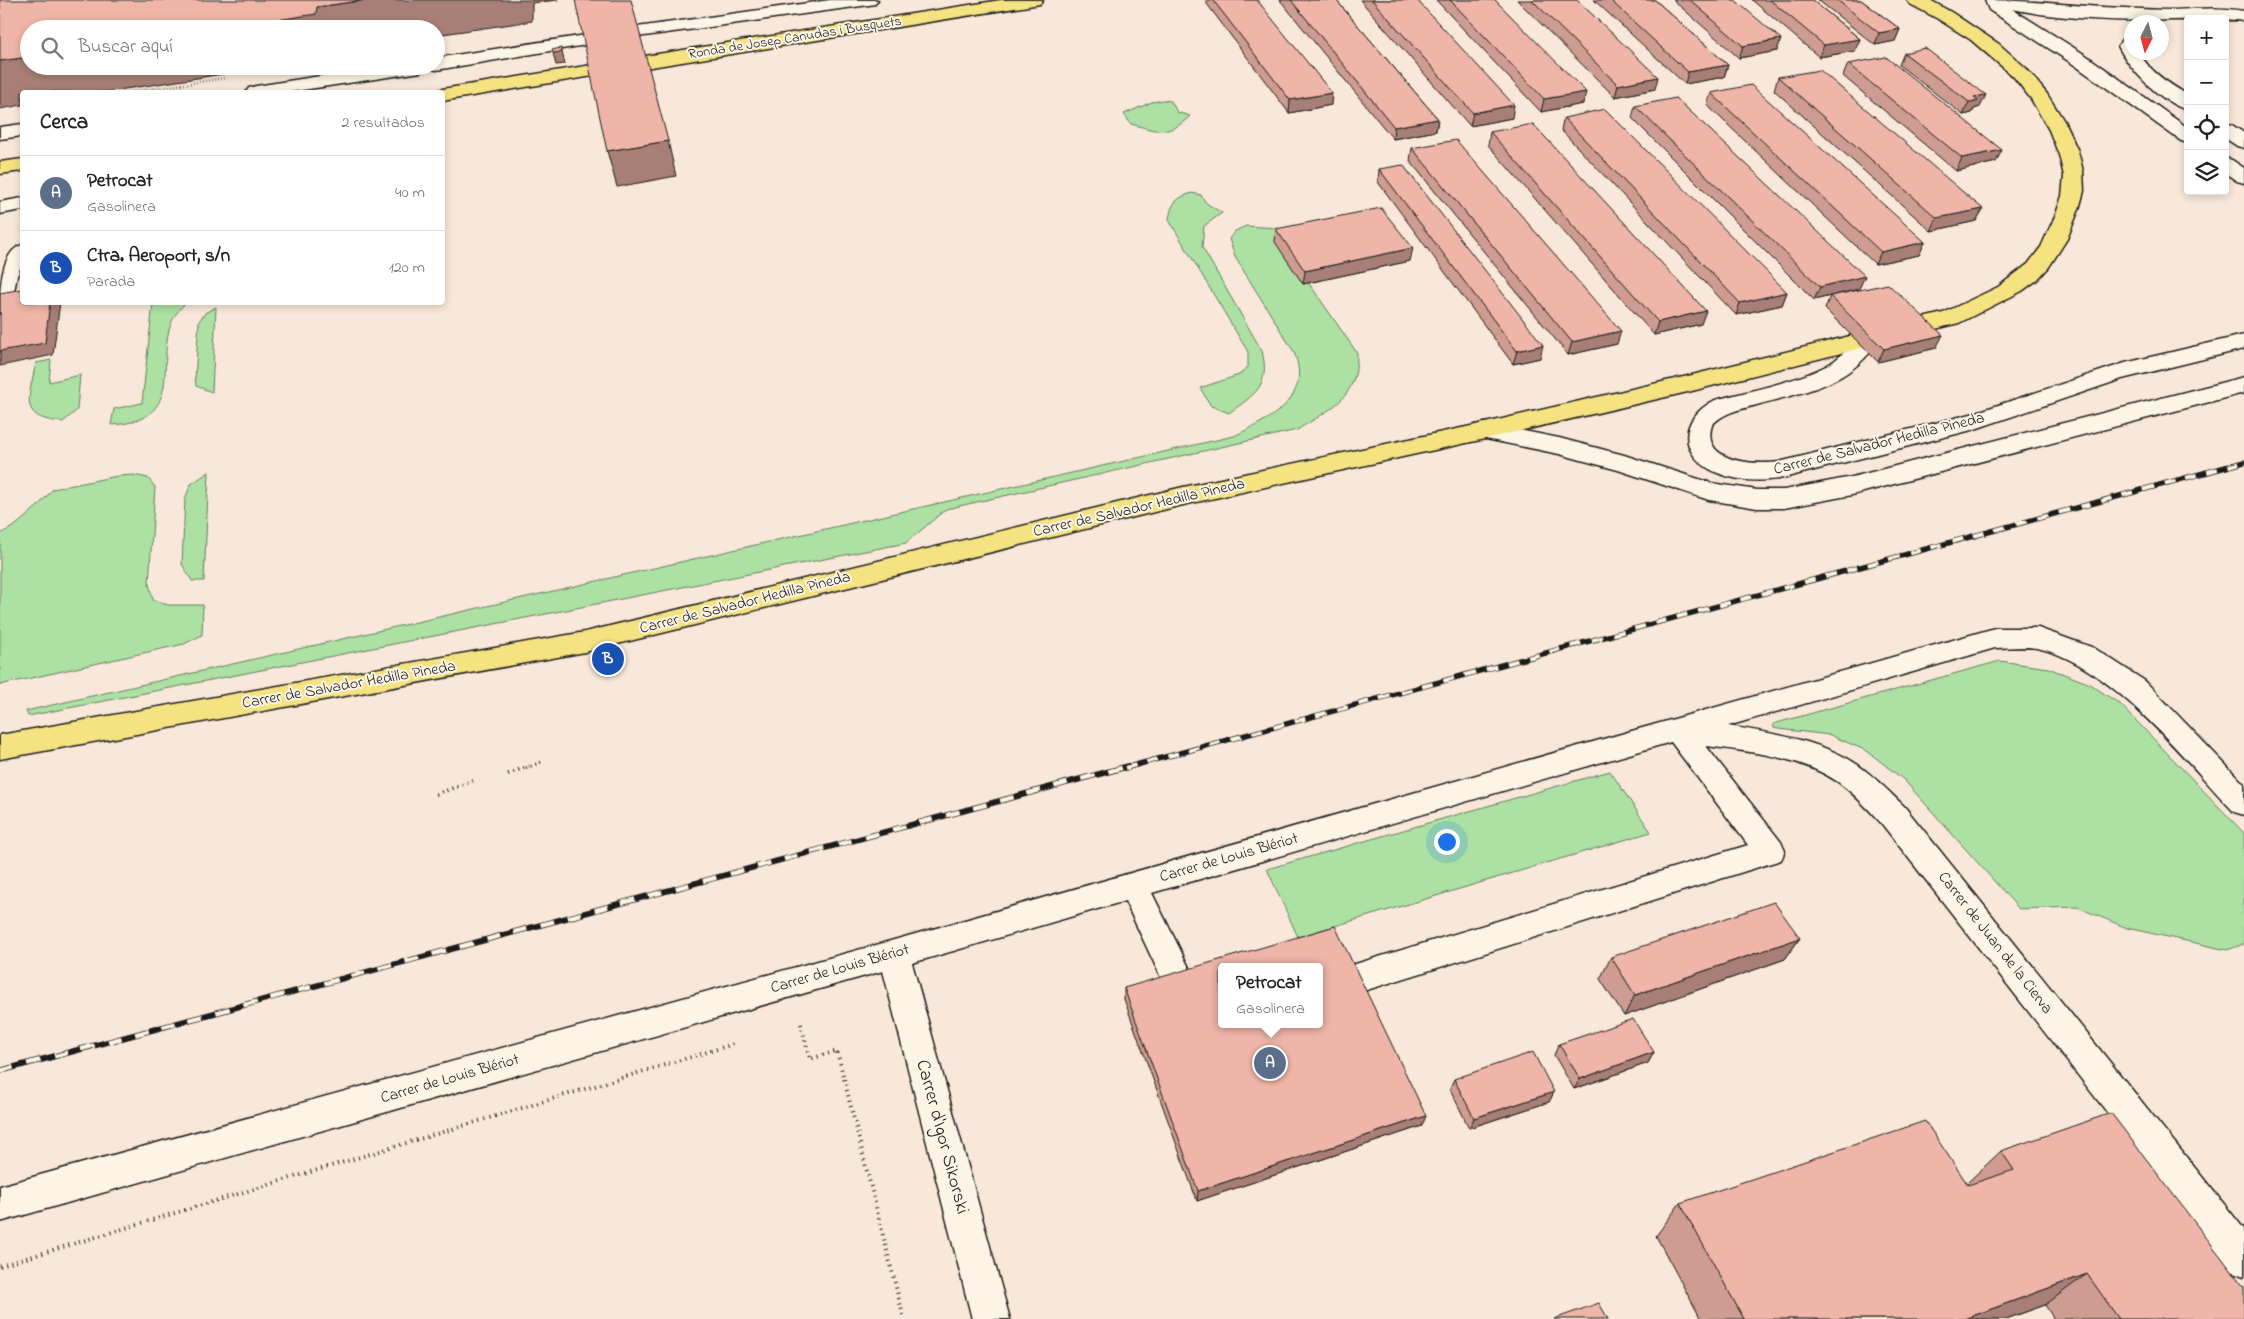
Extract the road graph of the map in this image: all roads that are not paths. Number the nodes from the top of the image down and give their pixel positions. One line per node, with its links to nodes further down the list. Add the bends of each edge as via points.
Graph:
1 (868, 0): 9 (street, Ronda de Josep Canudas i Busquets)
2 (1034, 0): 12 (main road, Ronda de Josep Canudas i Busquets)
3 (1916, 0): 32 (main road, via 1958,24 2028,82 2061,135 2071,160 2074,185 2059,235 2023,281 1951,318)
4 (1986, 0): 22 (street, via 2080,60)
5 (1994, 0): 6 (street, via 2038,8)
6 (2173, 15): 7 (street); 8 (street, via 2189,12)
7 (2169, 16)
8 (2244, 16)
9 (637, 32)
10 (586, 40): 13 (street)
11 (2134, 60): 18 (street, via 2146,74)
12 (645, 62)
13 (445, 63)
14 (592, 71): 17 (main road)
15 (364, 75): 16 (street)
16 (269, 90)
17 (445, 96)
18 (2184, 101)
19 (20, 130): 20 (street)
20 (0, 133)
21 (2229, 133): 23 (street)
22 (2184, 134)
23 (2244, 142)
24 (20, 165): 26 (main road)
25 (2229, 167): 27 (street)
26 (0, 168)
27 (2244, 177)
28 (20, 204): 29 (street)
29 (0, 208)
30 (20, 253): 31 (street, via 6,276)
31 (0, 307)
32 (1868, 340): 33 (street, Carrer de Salvador Hedilla Pineda, via 1848,363 1825,376 1710,412 1700,424 1698,434 1704,450 1722,465 1736,470 1753,473 1785,469 1979,420 2132,369); 35 (main road, Carrer de Salvador Hedilla Pineda)
33 (2244, 342)
34 (2244, 385): 35 (street, Carrer de Salvador Hedilla Pineda, via 1852,486 1784,498 1757,499 1709,491 1606,458)
35 (1485, 431): 37 (main road, Carrer de Salvador Hedilla Pineda, via 1183,496 584,642)
36 (1678, 730): 38 (street, Carrer de Louis Blériot, via 1995,638 2038,638 2084,655 2135,689); 39 (street, Carrer de Louis Blériot); 41 (street, via 1770,851); 44 (street, Carrer de Juan de la Cierva, via 1812,755 1842,769 1870,792 1893,815)
37 (0, 746)
38 (2244, 803)
39 (1133, 886): 40 (street, Carrer de Louis Blériot); 42 (street, via 1201,1026)
40 (894, 954): 43 (street, Carrer de Louis Blériot); 45 (street, Carrer d'Igor Sikorski)
41 (1323, 989)
42 (1218, 1021)
43 (0, 1204)
44 (2244, 1258)
45 (991, 1319)

